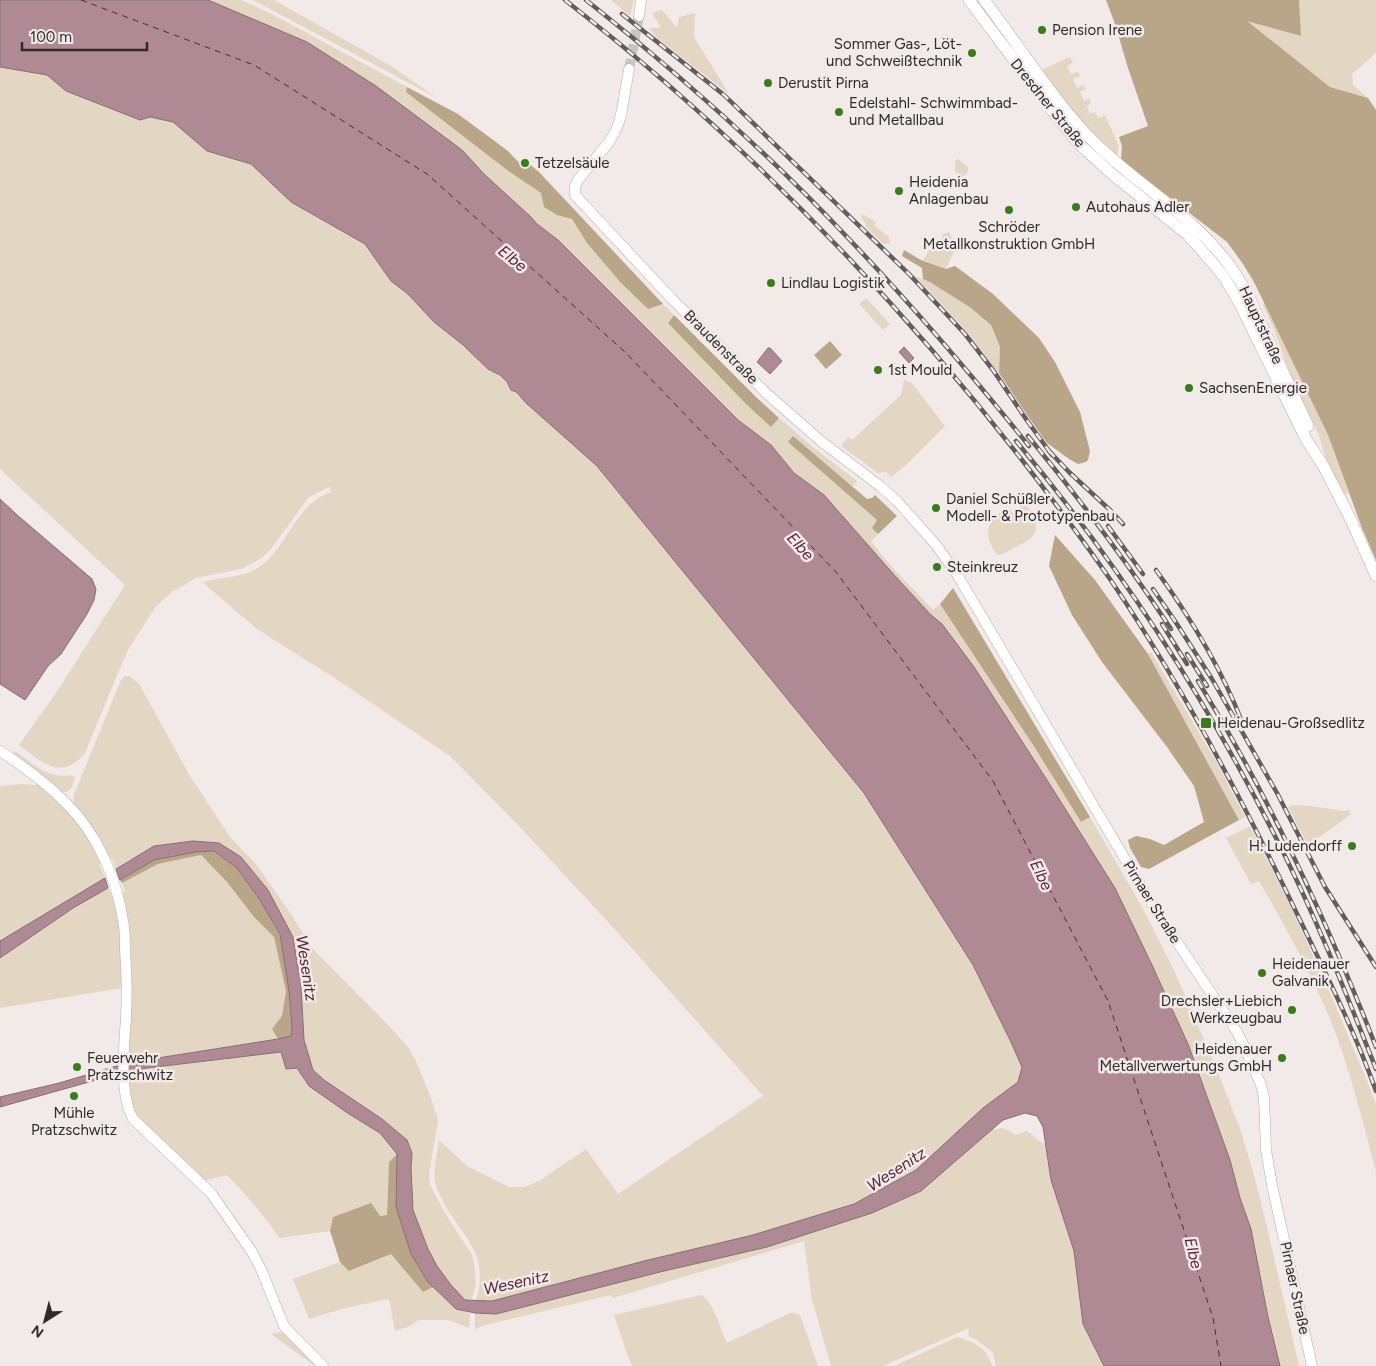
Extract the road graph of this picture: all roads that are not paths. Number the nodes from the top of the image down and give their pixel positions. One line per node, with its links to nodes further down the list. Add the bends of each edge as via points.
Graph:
1 (641, 0): 4 (street)
2 (969, 0): 6 (main road, Dresdner Straße, via 1079,144 1112,174)
3 (984, 0): 6 (main road, Dresdner Straße, via 1085,133)
4 (639, 16)
5 (629, 69): 7 (street, Braudenstraße, via 619,122 609,142 578,180 575,195 766,393)
6 (1166, 209): 8 (main road, Hauptstraße, via 1198,229 1242,284)
7 (879, 486): 11 (street, Pirnaer Straße, via 918,523 958,576 1148,896 1245,1048 1264,1098 1266,1150 1272,1185)
8 (1376, 576)
9 (0, 751): 10 (street, via 38,777 66,803 96,843 118,895 124,922 127,988 123,1062 128,1110 133,1119 211,1193 252,1252 284,1326)
10 (323, 1366)
11 (1312, 1366)

